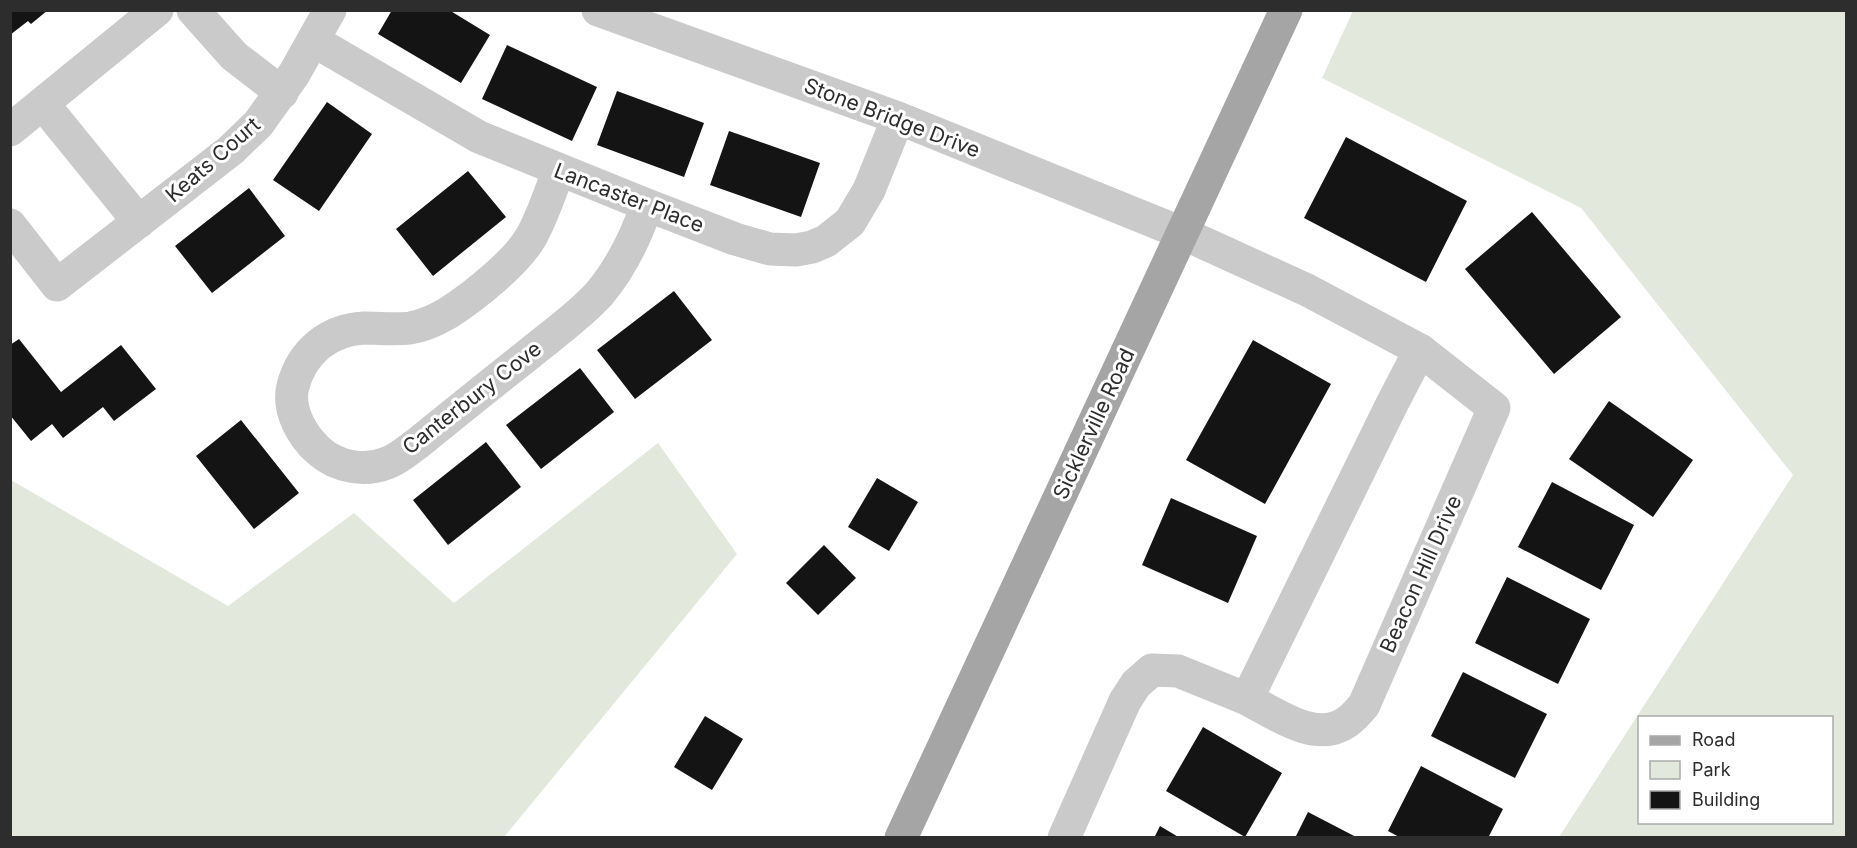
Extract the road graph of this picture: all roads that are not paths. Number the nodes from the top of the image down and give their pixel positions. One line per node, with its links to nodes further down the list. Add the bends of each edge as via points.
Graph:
1 (157, 10): 8 (street)
2 (194, 10): 7 (street, via 234,56)
3 (330, 10): 6 (street, Keats Court)
4 (598, 10): 9 (street, Stone Bridge Drive)
5 (1286, 10): 15 (main road, Sicklerville Road)
6 (314, 41): 7 (street, Keats Court); 11 (street, Lancaster Place, via 479,137)
7 (282, 93): 13 (street, Keats Court, via 231,150)
8 (43, 104): 10 (street); 13 (street)
9 (898, 118): 12 (street, Lancaster Place, via 869,190 850,222 833,237 812,247 770,249); 15 (street, Stone Bridge Drive)
10 (10, 130)
11 (559, 170): 12 (street, Lancaster Place); 12 (street, Canterbury Cove, via 536,228 523,249 458,306 423,325 351,329 324,339 302,362 292,391 293,408 305,435 324,455 348,466 375,466 397,458 418,443 598,295 638,230)
12 (647, 205)
13 (139, 222): 14 (street, Keats Court, via 57,285)
14 (10, 225)
15 (1182, 233): 16 (street, Beacon Hill Drive, via 1306,290); 18 (main road, Sicklerville Road)
16 (1420, 350): 17 (street); 17 (street, Beacon Hill Drive, via 1494,408 1364,705 1347,723 1326,731 1303,727)
17 (1247, 699): 19 (street, Beacon Hill Drive, via 1178,671 1152,669 1125,702)
18 (901, 837)
19 (1064, 837)

